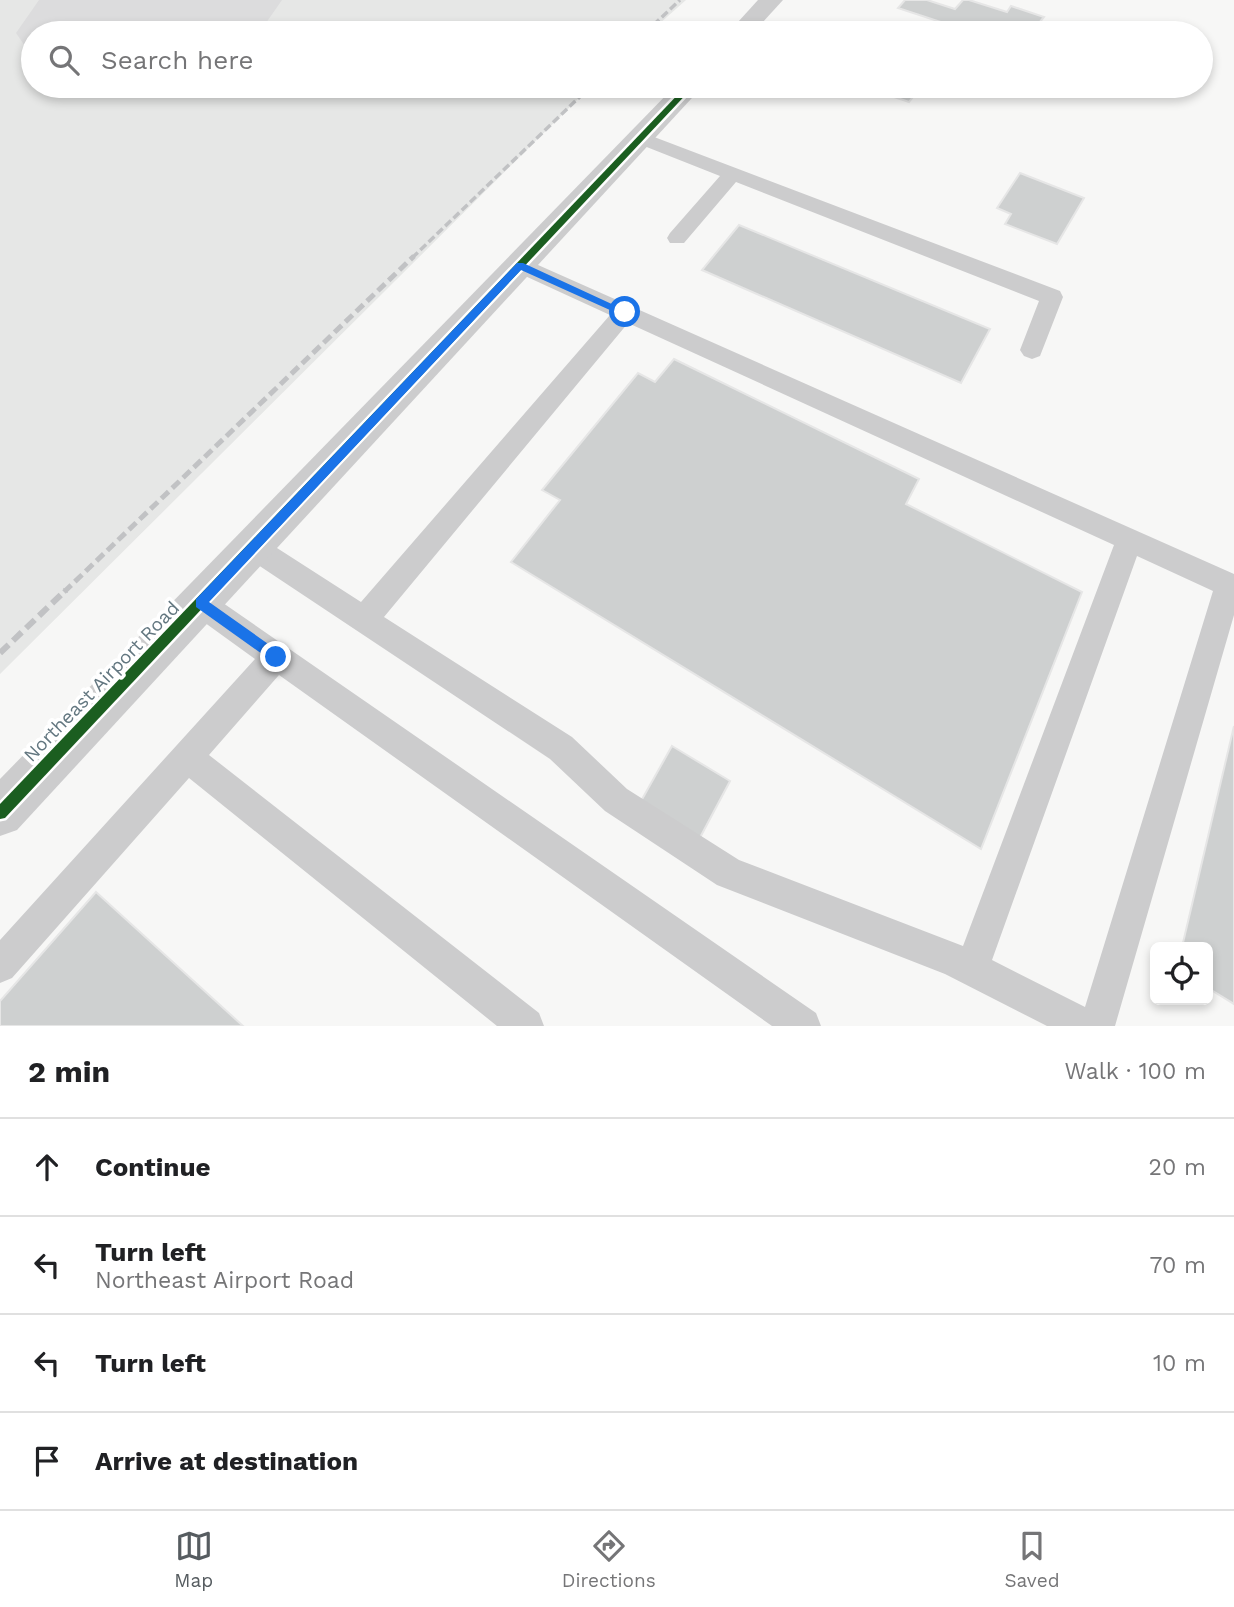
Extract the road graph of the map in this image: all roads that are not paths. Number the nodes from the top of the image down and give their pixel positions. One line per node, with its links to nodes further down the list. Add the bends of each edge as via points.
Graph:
1 (771, 0): 2 (street)
2 (751, 21)
3 (679, 98): 4 (street, Northeast Airport Road)
4 (641, 138): 5 (lane); 7 (street, Northeast Airport Road)
5 (732, 174): 6 (lane); 9 (lane, via 1052,297)
6 (677, 238)
7 (520, 265): 8 (lane); 11 (street, Northeast Airport Road)
8 (625, 312): 10 (lane); 14 (lane)
9 (1032, 350)
10 (1129, 540): 12 (lane); 19 (lane)
11 (253, 547): 13 (street, Northeast Airport Road); 14 (lane)
12 (1231, 586): 23 (lane)
13 (200, 603): 15 (lane); 17 (street, Northeast Airport Road)
14 (364, 620): 19 (lane, via 561,748 616,800 729,873)
15 (276, 657): 16 (lane); 21 (lane)
16 (187, 757): 18 (lane); 20 (lane)
17 (0, 813)
18 (0, 966)
19 (972, 968): 22 (lane)
20 (526, 1026)
21 (803, 1026)
22 (1085, 1026)
23 (1097, 1026)

